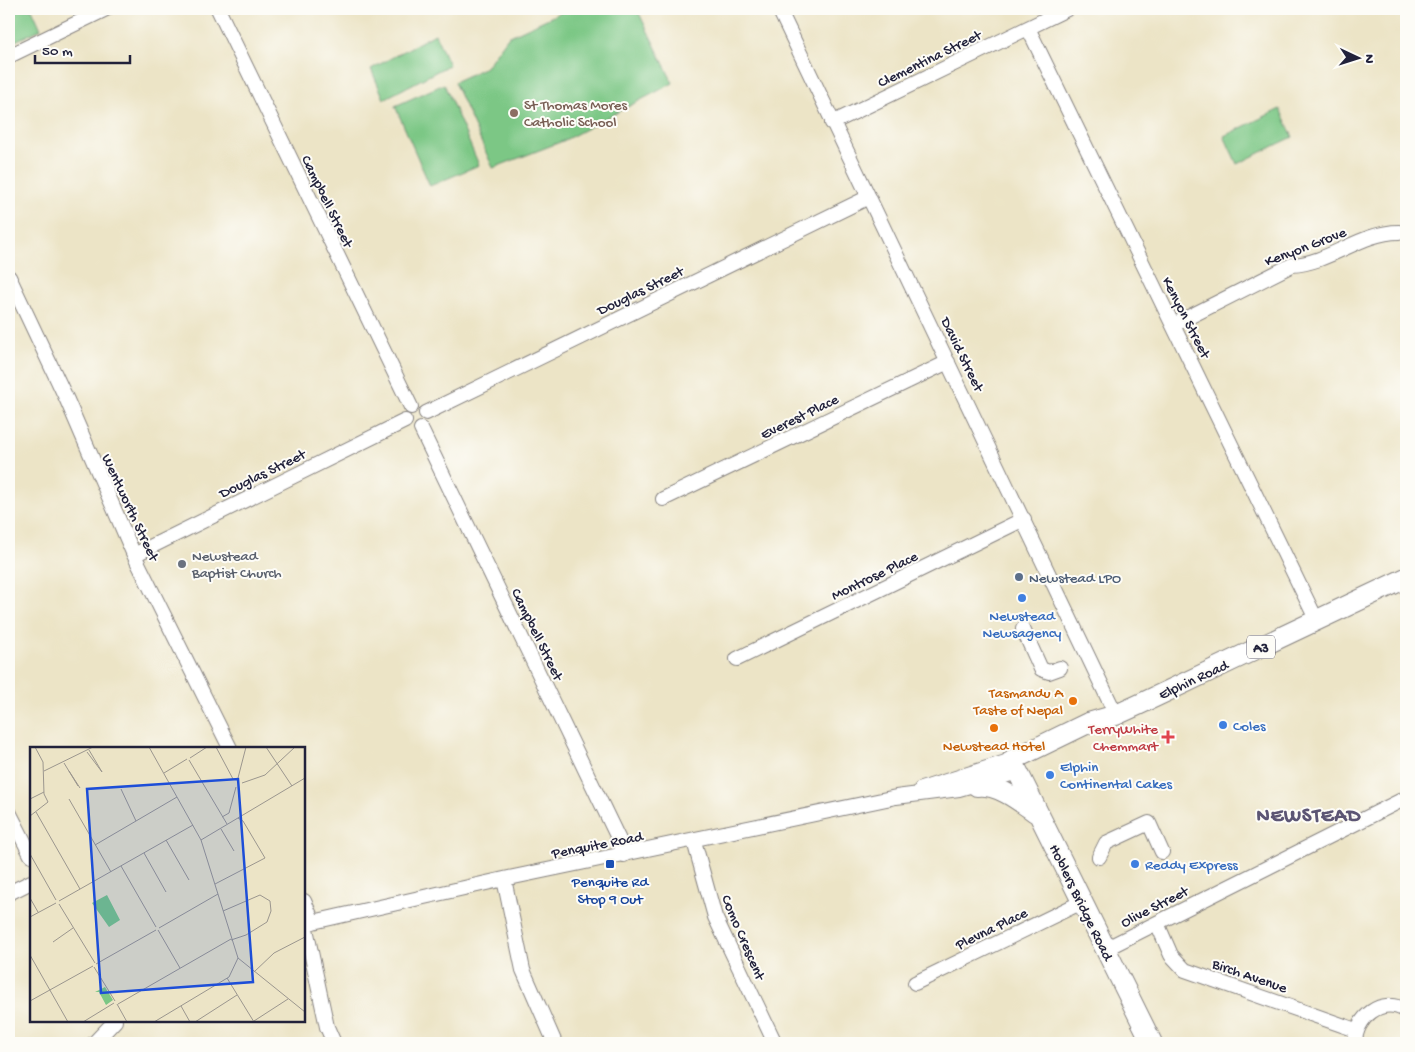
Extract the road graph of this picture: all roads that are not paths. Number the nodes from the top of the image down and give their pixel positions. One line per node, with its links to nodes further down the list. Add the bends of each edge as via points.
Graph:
1 (106, 9): 6 (street)
2 (218, 9): 13 (street, Campbell Street)
3 (779, 9): 7 (street, David Street)
4 (1067, 9): 5 (street, Clementina Street)
5 (1028, 28): 7 (street, Clementina Street); 11 (street, Kenyon Street)
6 (9, 56)
7 (832, 123): 8 (street, David Street)
8 (869, 197): 12 (street, David Street); 14 (street, Douglas Street)
9 (1399, 232): 11 (street, Kenyon Grove, via 1350,246 1308,264 1292,265)
10 (9, 277): 19 (street, Wentworth Street)
11 (1173, 325): 21 (street, Kenyon Street)
12 (948, 362): 17 (street, Everest Place); 18 (street, David Street)
13 (411, 408): 14 (street, via 418,406); 15 (street, via 405,413)
14 (426, 413): 16 (street, via 426,424)
15 (405, 421): 16 (street, via 413,429); 19 (street, Douglas Street)
16 (421, 429): 36 (street, Campbell Street)
17 (663, 499)
18 (1024, 519): 23 (street, Montrose Place); 25 (street, David Street)
19 (134, 554): 26 (street, Wentworth Street)
20 (1406, 578): 21 (highway, Elphin Road / A3)
21 (1317, 621): 25 (highway, Elphin Road / A3)
22 (1022, 629): 24 (street, via 1041,669 1049,672)
23 (737, 659)
24 (1060, 668)
25 (1116, 715): 27 (highway, Elphin Road / A3, via 1088,723)
26 (230, 747)
27 (1015, 766): 28 (street, Penquite Road); 29 (street, Penquite Road); 32 (highway, Hoblers Bridge Road)
28 (977, 786): 29 (street, Penquite Road); 32 (highway, via 1004,792)
29 (896, 797): 33 (street, Penquite Road)
30 (1406, 798): 43 (street, Olive Street)
31 (9, 812): 35 (street)
32 (1038, 814): 41 (highway, Hoblers Bridge Road)
33 (694, 841): 36 (street, Penquite Road); 54 (street, Como Crescent, via 715,917)
34 (1162, 852): 37 (street, via 1149,823 1106,843)
35 (30, 853)
36 (624, 855): 38 (street, Penquite Road)
37 (1099, 857)
38 (504, 879): 44 (street, Penquite Road); 53 (street, via 522,970)
39 (30, 882): 40 (street)
40 (9, 893)
41 (1082, 902): 45 (highway, Hoblers Bridge Road); 46 (street, Plevna Place)
42 (305, 909): 44 (street)
43 (1157, 923): 45 (street, Olive Street); 49 (street, Birch Avenue, via 1171,955 1185,970)
44 (307, 924): 52 (street, via 327,1027)
45 (1105, 949): 50 (highway, Hoblers Bridge Road)
46 (915, 984)
47 (1406, 1011): 49 (street, via 1392,1006 1370,1012 1361,1020)
48 (114, 1022): 51 (street)
49 (1356, 1036)
50 (1145, 1038)
51 (94, 1043)
52 (334, 1043)
53 (555, 1043)
54 (775, 1043)

